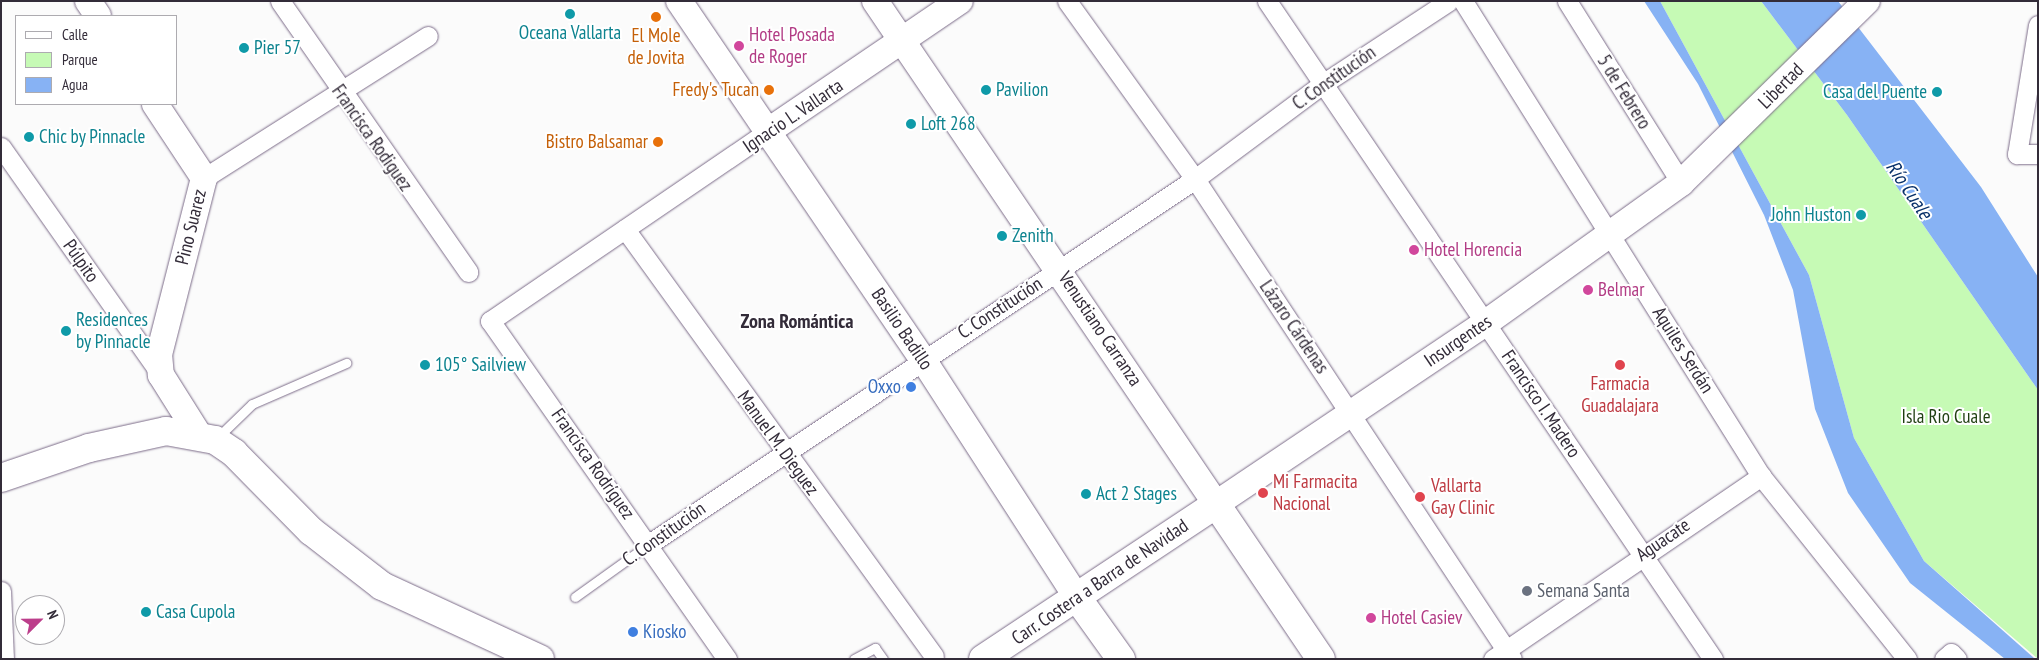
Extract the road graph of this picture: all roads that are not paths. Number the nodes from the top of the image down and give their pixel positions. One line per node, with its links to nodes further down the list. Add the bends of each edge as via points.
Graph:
1 (88, 1): 12 (main road)
2 (280, 1): 18 (street, Francisca Rodiguez)
3 (679, 1): 20 (main road, Basilio Badillo)
4 (875, 1): 15 (main road, Venustiano Carranza)
5 (960, 1): 15 (main road, Ignacio L. Vallarta)
6 (1068, 1): 25 (street, Lázaro Cárdenas)
7 (1267, 1): 16 (street, Francisco I. Madero)
8 (1449, 1): 16 (street, C. Constitución)
9 (1463, 1): 27 (street, Aquiles Serdán)
10 (1567, 1): 23 (street, 5 de Febrero)
11 (1867, 1): 23 (main road, Libertad)
12 (97, 15)
13 (2038, 25): 17 (street)
14 (428, 36): 18 (street, Pino Suarez)
15 (903, 43): 20 (main road, Ignacio L. Vallarta); 28 (main road, Venustiano Carranza)
16 (1324, 83): 25 (street, C. Constitución); 31 (street, Francisco I. Madero)
17 (2032, 91): 22 (street, via 2017,154)
18 (339, 92): 24 (street, Pino Suarez); 29 (street, Francisca Rodiguez)
19 (156, 105): 24 (main road)
20 (767, 132): 26 (street, Ignacio L. Vallarta); 32 (main road, Basilio Badillo)
21 (1, 147): 34 (street, Púlpito)
22 (2038, 154)
23 (1695, 171): 27 (main road, Insurgentes)
24 (204, 178): 34 (main road, Pino Suarez, via 159,354)
25 (1195, 179): 28 (street, C. Constitución); 35 (street, Lázaro Cárdenas)
26 (625, 229): 30 (street, Ignacio L. Vallarta); 37 (street, Manuel M. Dieguez)
27 (1611, 232): 31 (main road, Insurgentes); 38 (street, Aquiles Serdán)
28 (1060, 269): 32 (street, C. Constitución); 40 (main road, Venustiano Carranza)
29 (468, 272)
30 (490, 321): 41 (street, Francisca Rodríguez)
31 (1487, 322): 35 (main road, Insurgentes); 42 (street, Francisco I. Madero)
32 (922, 358): 37 (street, C. Constitución); 45 (main road, Basilio Badillo)
33 (346, 363): 36 (lane, via 252,404)
34 (162, 376): 36 (main road, Pino Suarez)
35 (1351, 413): 40 (main road, Insurgentes); 48 (street, Lázaro Cárdenas)
36 (207, 439): 39 (main road, via 166,431 89,448); 46 (main road, via 234,453 348,563 419,606)
37 (785, 452): 41 (street, C. Constitución); 47 (street, Manuel M. Dieguez)
38 (1761, 476): 42 (street, Aguacate); 57 (street, Aquiles Serdán)
39 (1, 478)
40 (1216, 504): 45 (main road, Carr. Costera a Barra de Navidad); 55 (main road, Venustiano Carranza)
41 (649, 544): 44 (lane, C. Constitución); 50 (street, Francisca Rodríguez)
42 (1642, 554): 48 (street, Aguacate); 56 (street, Francisco I. Madero)
43 (1, 591): 49 (street)
44 (575, 597)
45 (1078, 599): 53 (main road, Carr. Costera a Barra de Navidad); 54 (main road, Basilio Badillo)
46 (523, 656)
47 (934, 656)
48 (1504, 656)
49 (4, 659)
50 (727, 659)
51 (854, 659): 52 (lane, via 875,648)
52 (883, 659)
53 (983, 659)
54 (1121, 659)
55 (1321, 659)
56 (1713, 659)
57 (1908, 659)

